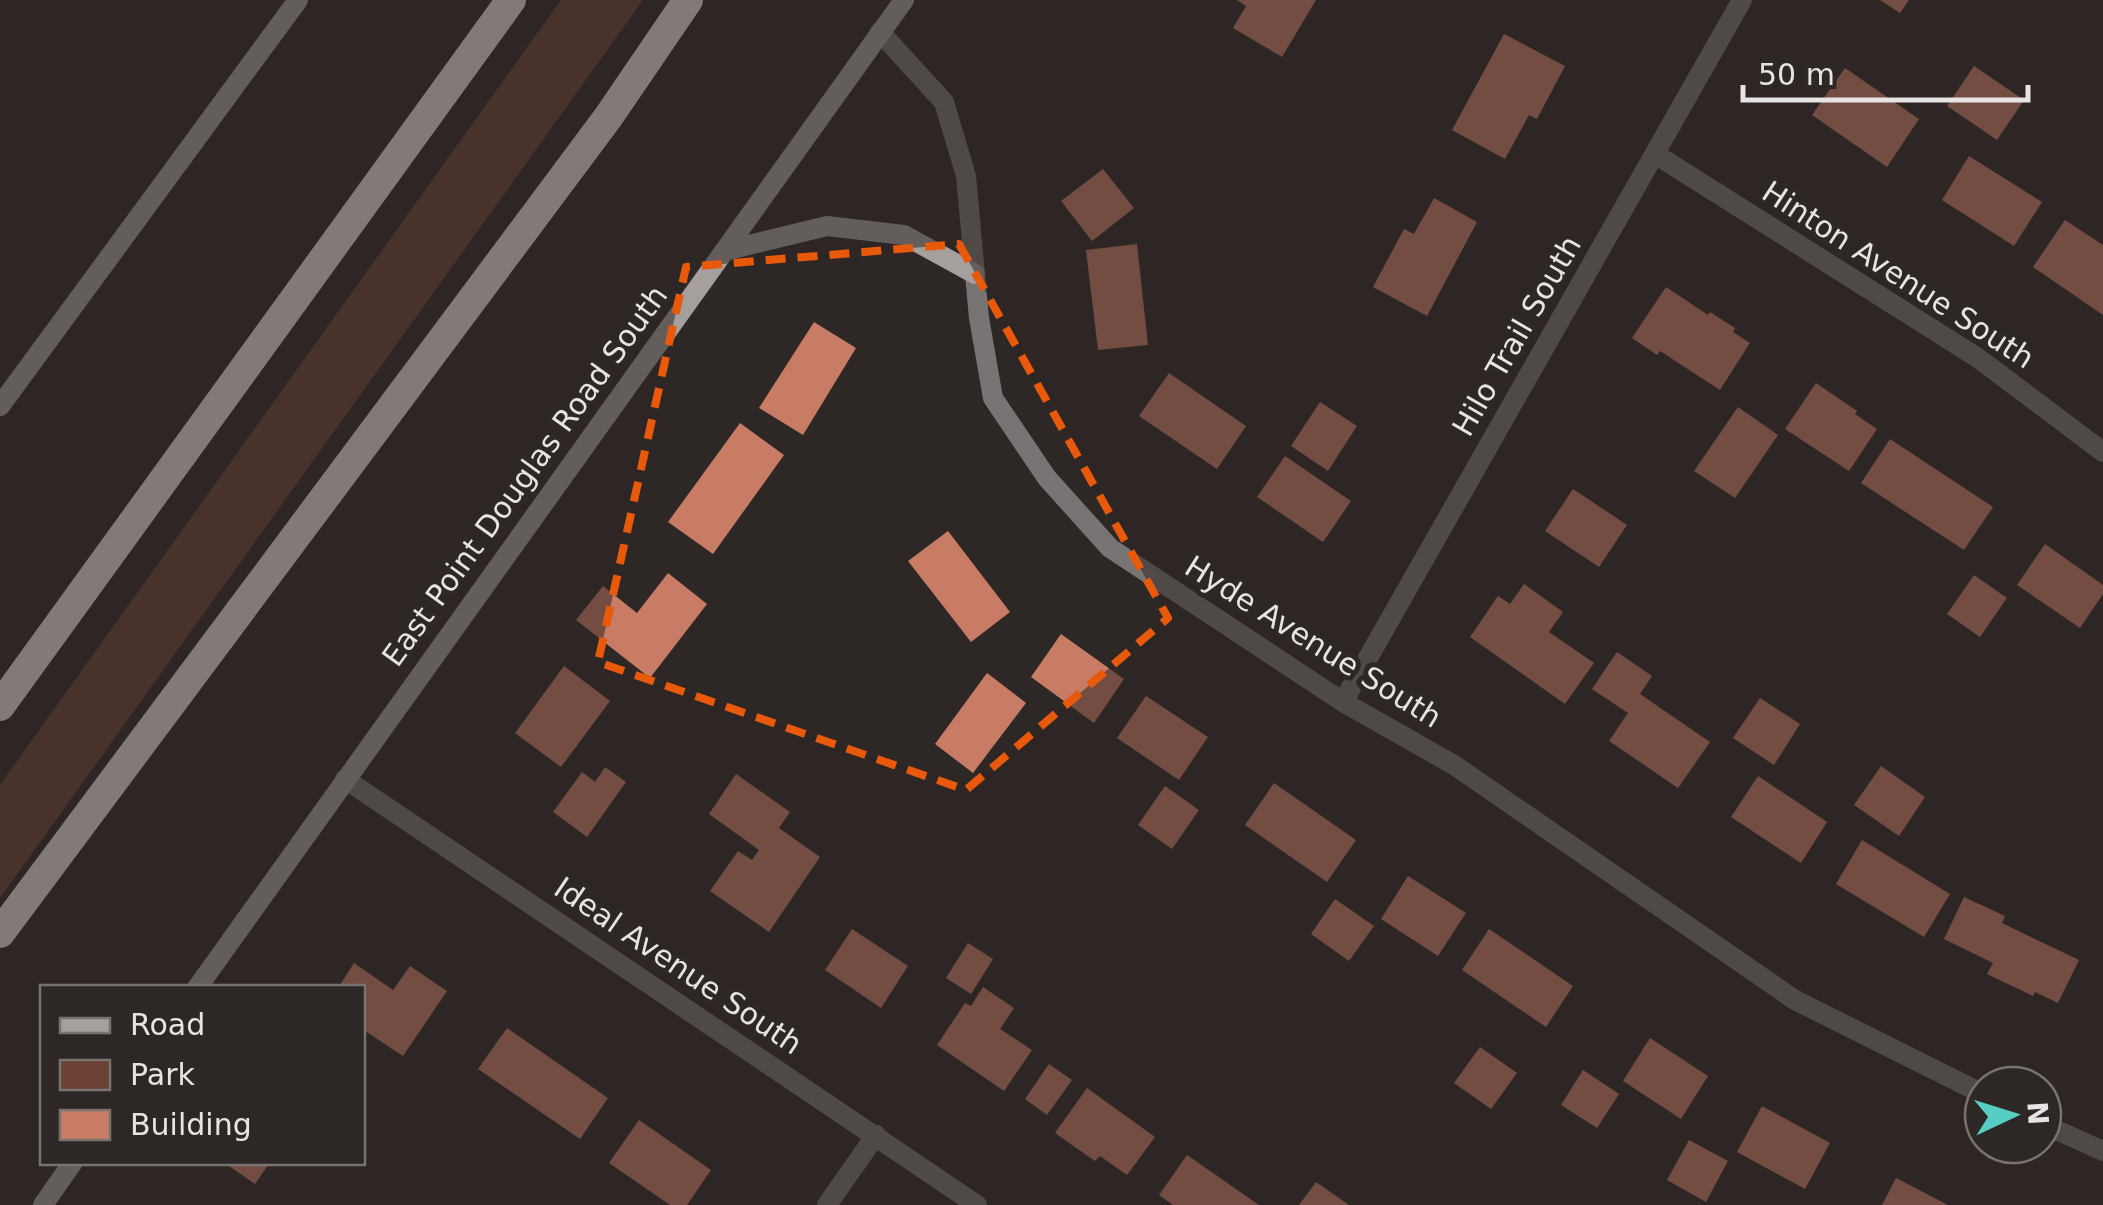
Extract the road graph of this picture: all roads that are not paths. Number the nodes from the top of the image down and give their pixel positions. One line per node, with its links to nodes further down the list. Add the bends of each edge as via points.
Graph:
1 (298, 0): 10 (street)
2 (510, 0): 13 (highway)
3 (688, 0): 15 (highway, via 609,116)
4 (904, 0): 6 (street, East Point Douglas Road South)
5 (1742, 0): 7 (street, Hilo Trail South)
6 (880, 32): 8 (street, East Point Douglas Road South); 9 (street, Hyde Avenue South, via 944,102 966,176)
7 (1655, 154): 11 (street, Hinton Avenue South, via 1978,358); 12 (street, Hilo Trail South)
8 (724, 251): 9 (street, via 827,226 904,235); 14 (street, East Point Douglas Road South)
9 (975, 274): 12 (street, Hyde Avenue South, via 993,398 1047,478 1110,548)
10 (0, 406)
11 (2103, 452)
12 (1343, 702): 17 (street, Hyde Avenue South, via 1454,765 1795,1000)
13 (0, 706)
14 (345, 779): 16 (street, East Point Douglas Road South); 19 (street, Ideal Avenue South)
15 (0, 934)
16 (199, 985)
17 (1963, 1084)
18 (2063, 1133): 20 (street)
19 (876, 1135): 23 (street); 24 (street, Ideal Avenue South)
20 (2103, 1151)
21 (72, 1165): 22 (street)
22 (43, 1205)
23 (827, 1205)
24 (977, 1205)

